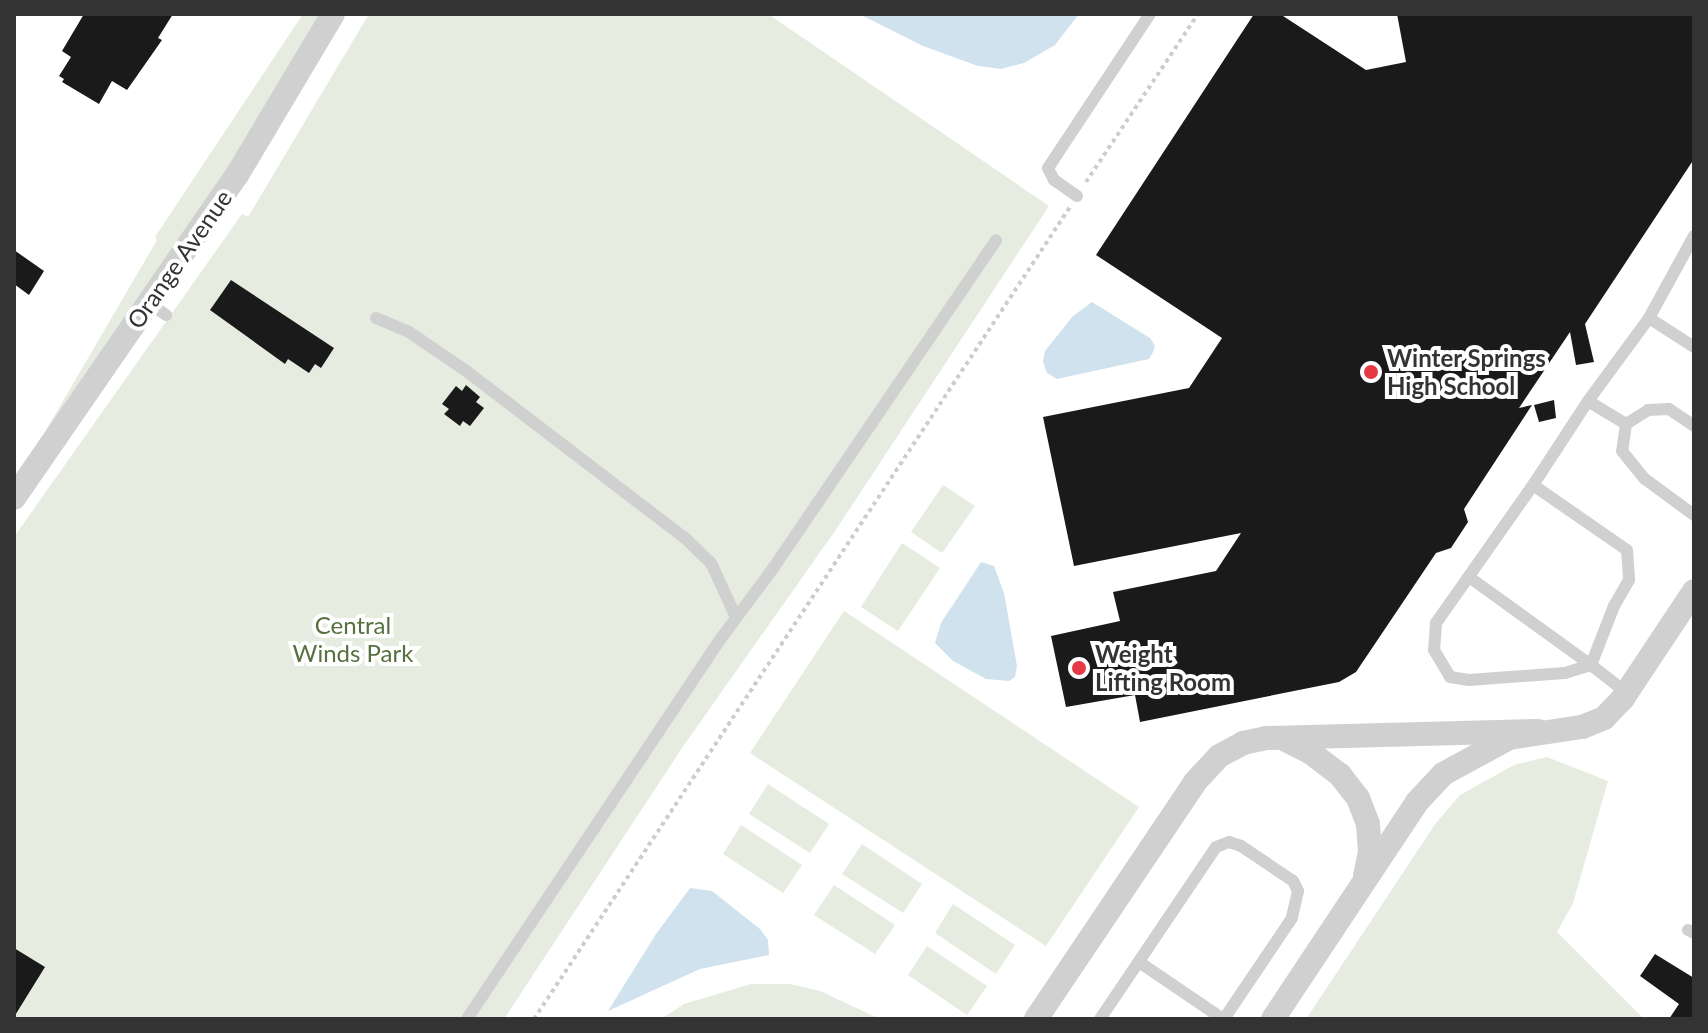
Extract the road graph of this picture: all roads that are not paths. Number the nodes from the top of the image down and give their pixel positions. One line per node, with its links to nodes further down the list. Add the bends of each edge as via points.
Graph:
1 (333, 14): 13 (street, Orange Avenue, via 157,309)
2 (1150, 14): 3 (lane, via 1048,168 1052,178)
3 (1077, 196)
4 (1694, 236): 7 (lane)
5 (996, 240): 17 (lane)
6 (376, 318): 17 (lane, via 453,361 686,539 711,563)
7 (1649, 318): 8 (lane); 9 (lane)
8 (1694, 347)
9 (1588, 401): 10 (lane); 12 (lane)
10 (1626, 424): 11 (lane, via 1648,410 1669,409); 14 (lane, via 1622,451 1645,479)
11 (1694, 426)
12 (1533, 485): 15 (lane); 18 (lane, via 1627,550 1629,580)
13 (14, 498)
14 (1694, 515)
15 (1469, 577): 18 (lane); 18 (lane, via 1436,623 1434,650 1450,677 1565,673)
16 (1694, 591): 19 (street)
17 (736, 617): 24 (lane)
18 (1591, 665): 19 (lane)
19 (1627, 693): 20 (street, via 1604,718 1582,727)
20 (1538, 731): 21 (street); 22 (street, via 1482,750 1443,774 1417,802)
21 (1282, 738): 22 (street, via 1340,775 1358,798 1368,824); 25 (street, via 1243,743 1219,756 1195,782)
22 (1364, 881): 28 (street)
23 (1139, 962): 26 (lane); 27 (lane); 27 (lane, via 1216,847 1229,842 1241,846 1280,872 1298,891 1292,918)
24 (467, 1019)
25 (1036, 1019)
26 (1100, 1019)
27 (1224, 1019)
28 (1273, 1019)

